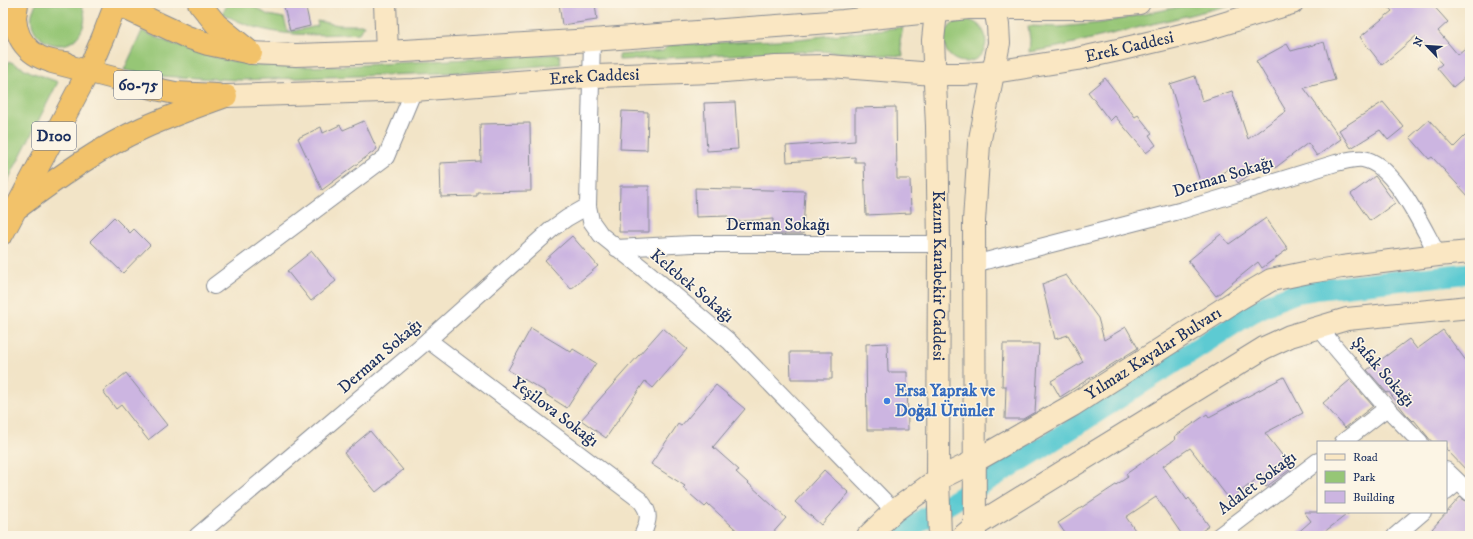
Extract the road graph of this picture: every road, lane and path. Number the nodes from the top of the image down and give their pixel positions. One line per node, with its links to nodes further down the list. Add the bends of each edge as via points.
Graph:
1 (17, 3): 11 (highway); 17 (highway, via 15,18 18,33 26,46 37,56)
2 (112, 3): 10 (highway, D100, via 106,10); 16 (highway, via 187,37)
3 (198, 3): 16 (highway, via 216,24)
4 (385, 3): 15 (street)
5 (1139, 3): 7 (street, via 1090,8)
6 (1292, 3): 19 (street, Erek Caddesi / 60-75, via 1202,30 1112,51)
7 (995, 6): 9 (street); 14 (street)
8 (936, 7): 9 (street); 12 (street, via 843,21); 13 (street)
9 (968, 8): 13 (street, via 944,17 935,30); 14 (street, via 978,10 994,23)
10 (103, 37): 17 (highway, via 81,59); 18 (highway, D100)
11 (3, 40)
12 (592, 40): 15 (street); 22 (street, Kelebek Sokağı)
13 (933, 40): 20 (street, Kazım Karabekir Caddesi); 21 (street, Erek Caddesi / 60-75, via 936,55 945,67)
14 (999, 43): 19 (street, Kazım Karabekir Caddesi); 21 (street, Erek Caddesi / 60-75, via 997,53 983,69)
15 (387, 52): 16 (street, via 296,55)
16 (251, 53)
17 (52, 62): 18 (highway, 60-75)
18 (88, 72): 24 (highway, 60-75, via 174,93); 26 (highway, D100)
19 (994, 72): 21 (street, Erek Caddesi / 60-75); 32 (street, Kazım Karabekir Caddesi, via 977,166)
20 (934, 74): 21 (street, Erek Caddesi / 60-75); 22 (street, Erek Caddesi / 60-75, via 829,66); 28 (street, Kazım Karabekir Caddesi)
21 (963, 74)
22 (591, 76): 23 (street, Erek Caddesi / 60-75); 25 (street, Kelebek Sokağı)
23 (414, 90): 24 (street, Erek Caddesi / 60-75); 33 (street, via 386,157)
24 (226, 96): 26 (highway, via 143,128 113,144 71,168)
25 (588, 206): 29 (street, Kelebek Sokağı, via 591,221 601,235); 36 (street, Derman Sokağı, via 554,228)
26 (14, 211): 27 (highway, D100)
27 (3, 233)
28 (939, 244): 29 (street, Derman Sokağı, via 692,244); 43 (street, Kazım Karabekir Caddesi)
29 (616, 248): 46 (street, Kelebek Sokağı, via 652,275 730,342)
30 (1470, 252): 31 (street, Yılmaz Kayalar Bulvarı)
31 (1438, 255): 32 (street, Derman Sokağı, via 1402,191 1389,175 1376,164 1352,160 1183,210); 40 (street, Yılmaz Kayalar Bulvarı, via 1316,271 1271,280 1073,405)
32 (974, 264): 40 (street, Kazım Karabekir Caddesi)
33 (214, 286)
34 (1470, 307): 35 (street, via 1347,319)
35 (1318, 326): 37 (street, Şafak Sokağı); 49 (street, via 1264,348)
36 (428, 340): 48 (street, Yeşilova Sokağı, via 640,500 648,509); 50 (street, Derman Sokağı)
37 (1387, 408): 38 (street); 39 (street, Şafak Sokağı)
38 (1343, 441)
39 (1419, 441)
40 (975, 461): 43 (street, Yılmaz Kayalar Bulvarı); 49 (street, Kazım Karabekir Caddesi)
41 (1317, 462): 53 (street, Adalet Sokağı)
42 (1447, 473): 44 (street)
43 (938, 480): 46 (street, Yılmaz Kayalar Bulvarı); 52 (street, Kazım Karabekir Caddesi)
44 (1452, 487): 45 (street)
45 (1470, 494)
46 (894, 511): 51 (street, Yılmaz Kayalar Bulvarı)
47 (1422, 513): 54 (street)
48 (645, 529)
49 (975, 534)
50 (197, 536)
51 (868, 536)
52 (940, 536)
53 (1219, 536)
54 (1396, 536)

